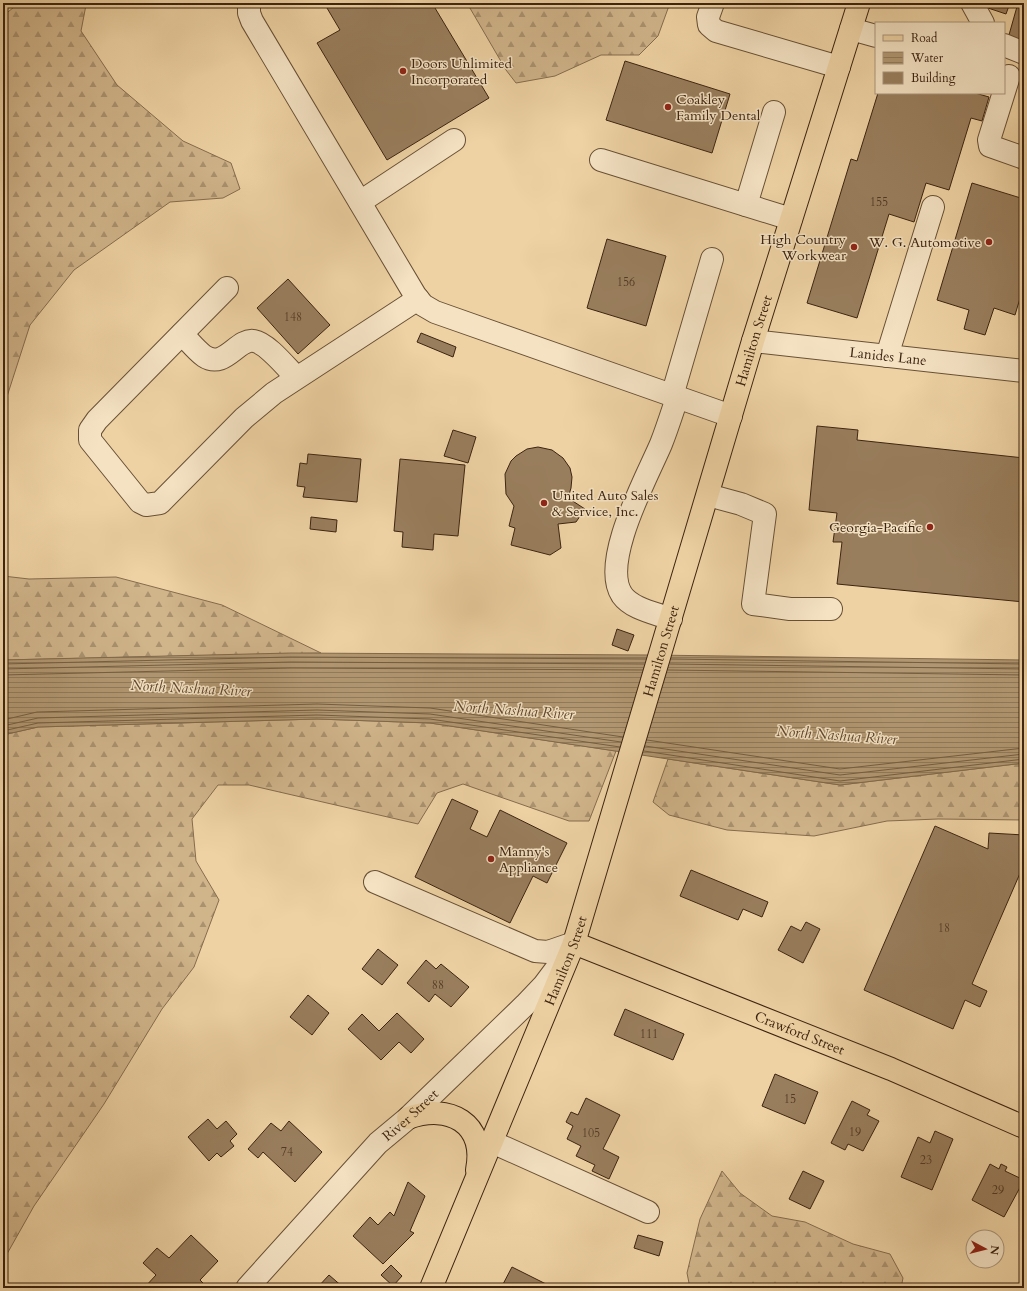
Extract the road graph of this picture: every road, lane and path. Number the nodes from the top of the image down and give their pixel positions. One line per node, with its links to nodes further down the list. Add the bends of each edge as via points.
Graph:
1 (249, 3): 16 (street, via 252,21)
2 (713, 3): 10 (street, via 708,17 709,25 716,31)
3 (859, 3): 6 (main road, Hamilton Street)
4 (972, 3): 5 (street)
5 (982, 22)
6 (851, 29): 7 (street); 10 (main road, Hamilton Street)
7 (875, 36)
8 (1005, 45): 9 (street)
9 (1024, 53)
10 (839, 67): 19 (main road, Hamilton Street)
11 (1012, 77): 14 (street, via 989,140 990,146)
12 (774, 112): 17 (street)
13 (454, 140): 16 (street)
14 (1024, 158)
15 (601, 160): 17 (street)
16 (360, 202): 22 (street)
17 (746, 205): 19 (street)
18 (933, 207): 25 (street)
19 (792, 219): 24 (main road, Hamilton Street)
20 (712, 259): 28 (street)
21 (227, 288): 23 (street)
22 (418, 299): 27 (street); 28 (street, via 435,312)
23 (182, 334): 27 (street, via 205,357 213,358 223,358 243,342 254,340 262,344); 27 (street, via 90,430 90,440 140,502 146,505 160,503 244,418)
24 (753, 341): 25 (street, Lanides Lane); 29 (main road, Hamilton Street)
25 (887, 356): 26 (street, Lanides Lane)
26 (1024, 371)
27 (296, 377)
28 (675, 397): 29 (street); 32 (street, via 661,444 625,526 618,567 619,587 622,595 631,604)
29 (731, 416): 30 (main road, Hamilton Street)
30 (708, 495): 31 (street, via 765,514 753,604 790,609); 32 (main road, Hamilton Street)
31 (831, 609)
32 (671, 619): 34 (main road, Hamilton Street)
33 (375, 882): 34 (street, via 535,951 548,952)
34 (574, 944): 35 (street, River Street, via 540,990); 36 (main road, Crawford Street, via 891,1069); 37 (main road, Hamilton Street)
35 (408, 1118): 38 (main road, via 419,1114 438,1113 448,1114 464,1122 477,1140); 40 (street, River Street, via 378,1143)
36 (1024, 1127)
37 (492, 1142): 38 (main road, Hamilton Street); 39 (street)
38 (474, 1185): 41 (main road, Hamilton Street)
39 (648, 1212)
40 (247, 1288)
41 (431, 1288)

